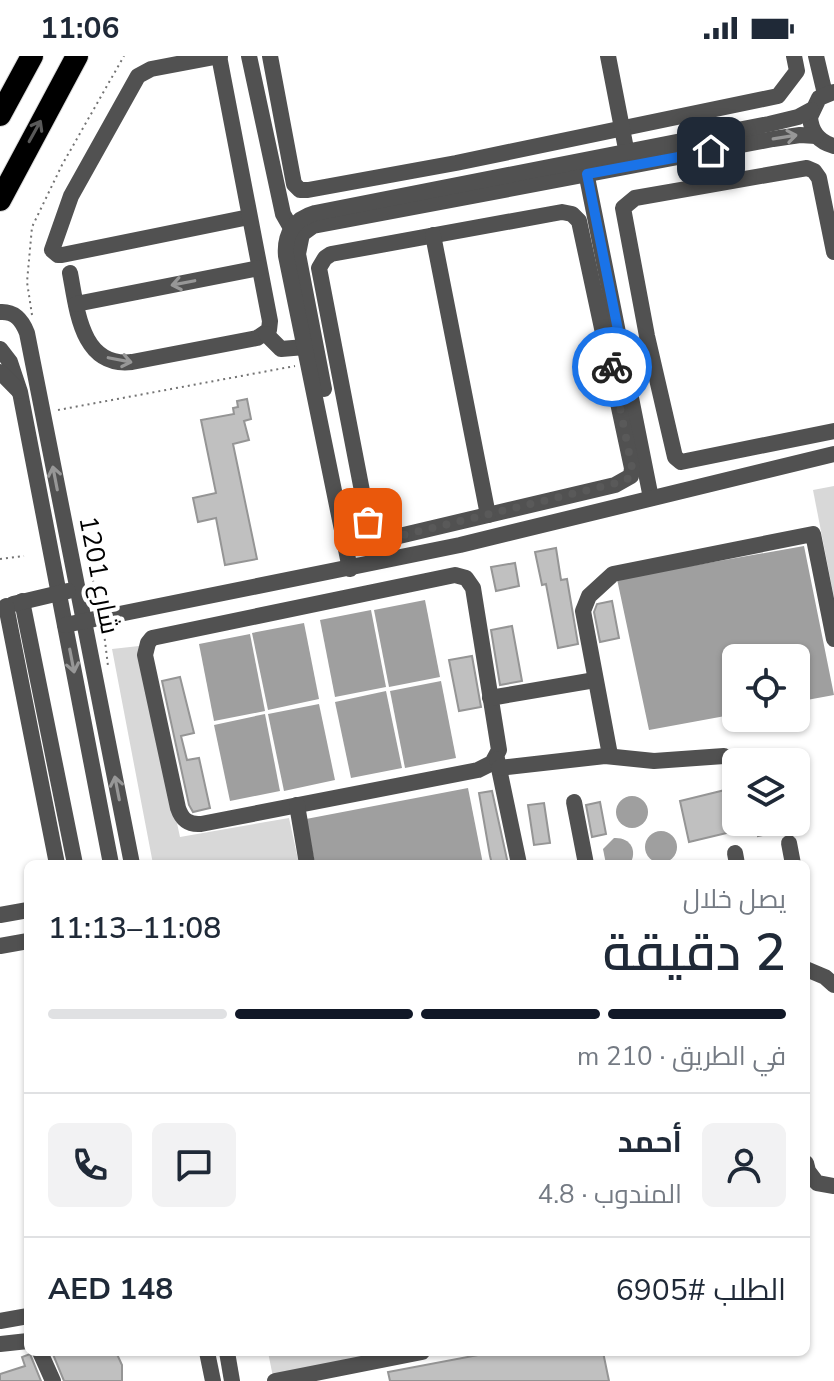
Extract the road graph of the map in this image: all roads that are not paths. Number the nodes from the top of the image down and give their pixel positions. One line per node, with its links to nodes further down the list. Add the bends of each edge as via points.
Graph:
1 (32, 56): 11 (highway)
2 (77, 56): 17 (highway, one-way to 2)
3 (220, 56): 18 (street); 18 (street, via 138,76 71,196 52,250 62,255)
4 (249, 56): 19 (street, via 281,208)
5 (270, 56): 12 (street, via 294,184 300,190)
6 (608, 56): 12 (street)
7 (794, 56): 12 (street, via 797,71 778,96)
8 (816, 56): 9 (street)
9 (829, 93): 10 (street)
10 (811, 110): 13 (street); 15 (street, via 791,120)
11 (0, 115)
12 (622, 127): 15 (street)
13 (816, 136): 14 (street); 16 (street, one-way to 13)
14 (834, 146)
15 (627, 154): 16 (street)
16 (585, 168): 19 (street); 28 (street)
17 (0, 200)
18 (249, 217): 22 (street)
19 (297, 231): 29 (street, via 287,237 286,256); 41 (street)
20 (433, 235): 28 (street, via 572,214 579,221); 39 (street); 39 (street, via 331,254 319,268 368,522 373,533 385,538)
21 (834, 252): 27 (street, via 819,178 807,168 635,198 623,208)
22 (259, 268): 24 (street, one-way to 24); 26 (street, via 270,321)
23 (70, 273): 24 (street)
24 (76, 304): 26 (street, one-way to 26, via 85,339 120,363)
25 (0, 312): 42 (street, شارع 1201, one-way to 25, via 27,333 15,315)
26 (266, 334): 29 (street, via 281,349)
27 (647, 336): 28 (street); 34 (street, via 675,457 681,462)
28 (613, 341): 37 (street); 38 (street, via 631,476 615,485)
29 (305, 347): 41 (street)
30 (0, 349): 32 (street, شارع 1201)
31 (0, 372): 32 (street)
32 (20, 392): 43 (street, شارع 1201)
33 (834, 431): 34 (street)
34 (768, 445): 36 (street)
35 (834, 454): 36 (street)
36 (775, 468): 37 (street)
37 (651, 498): 40 (street)
38 (551, 500): 39 (street); 40 (street)
39 (488, 515)
40 (556, 522): 41 (street)
41 (355, 568): 45 (street)
42 (77, 589): 43 (street); 45 (street, شارع 1201)
43 (59, 593): 44 (street); 46 (street, شارع 1201)
44 (9, 605): 56 (street); 57 (street)
45 (84, 622): 46 (street); 59 (street, شارع 1201, one-way to 45)
46 (65, 625): 58 (street, شارع 1201, one-way to 58)
47 (834, 639): 48 (street, via 813,534 625,570 607,578 583,611)
48 (595, 680): 49 (street); 50 (street)
49 (490, 698): 52 (street); 54 (street, via 473,588 461,576 152,638 145,655 184,819 201,824)
50 (610, 755): 51 (street, via 654,761); 52 (street)
51 (722, 756)
52 (498, 763): 54 (street); 61 (street)
53 (574, 802): 62 (street)
54 (297, 805): 60 (street)
55 (789, 843): 63 (street)
56 (56, 860)
57 (74, 860)
58 (110, 860)
59 (131, 860)
60 (306, 860)
61 (518, 860)
62 (585, 860)
63 (792, 860)
64 (24, 911): 65 (street)
65 (0, 915)
66 (24, 942): 67 (street)
67 (0, 946)
68 (810, 971): 69 (street)
69 (834, 985)
70 (810, 1175): 71 (street)
71 (834, 1186)
72 (24, 1317): 73 (street)
73 (0, 1321)
74 (24, 1341): 75 (street)
75 (0, 1344)
76 (42, 1356): 80 (street)
77 (208, 1356): 81 (street)
78 (228, 1356): 82 (street)
79 (394, 1356): 83 (street)
80 (53, 1381)
81 (211, 1381)
82 (232, 1381)
83 (275, 1381)

